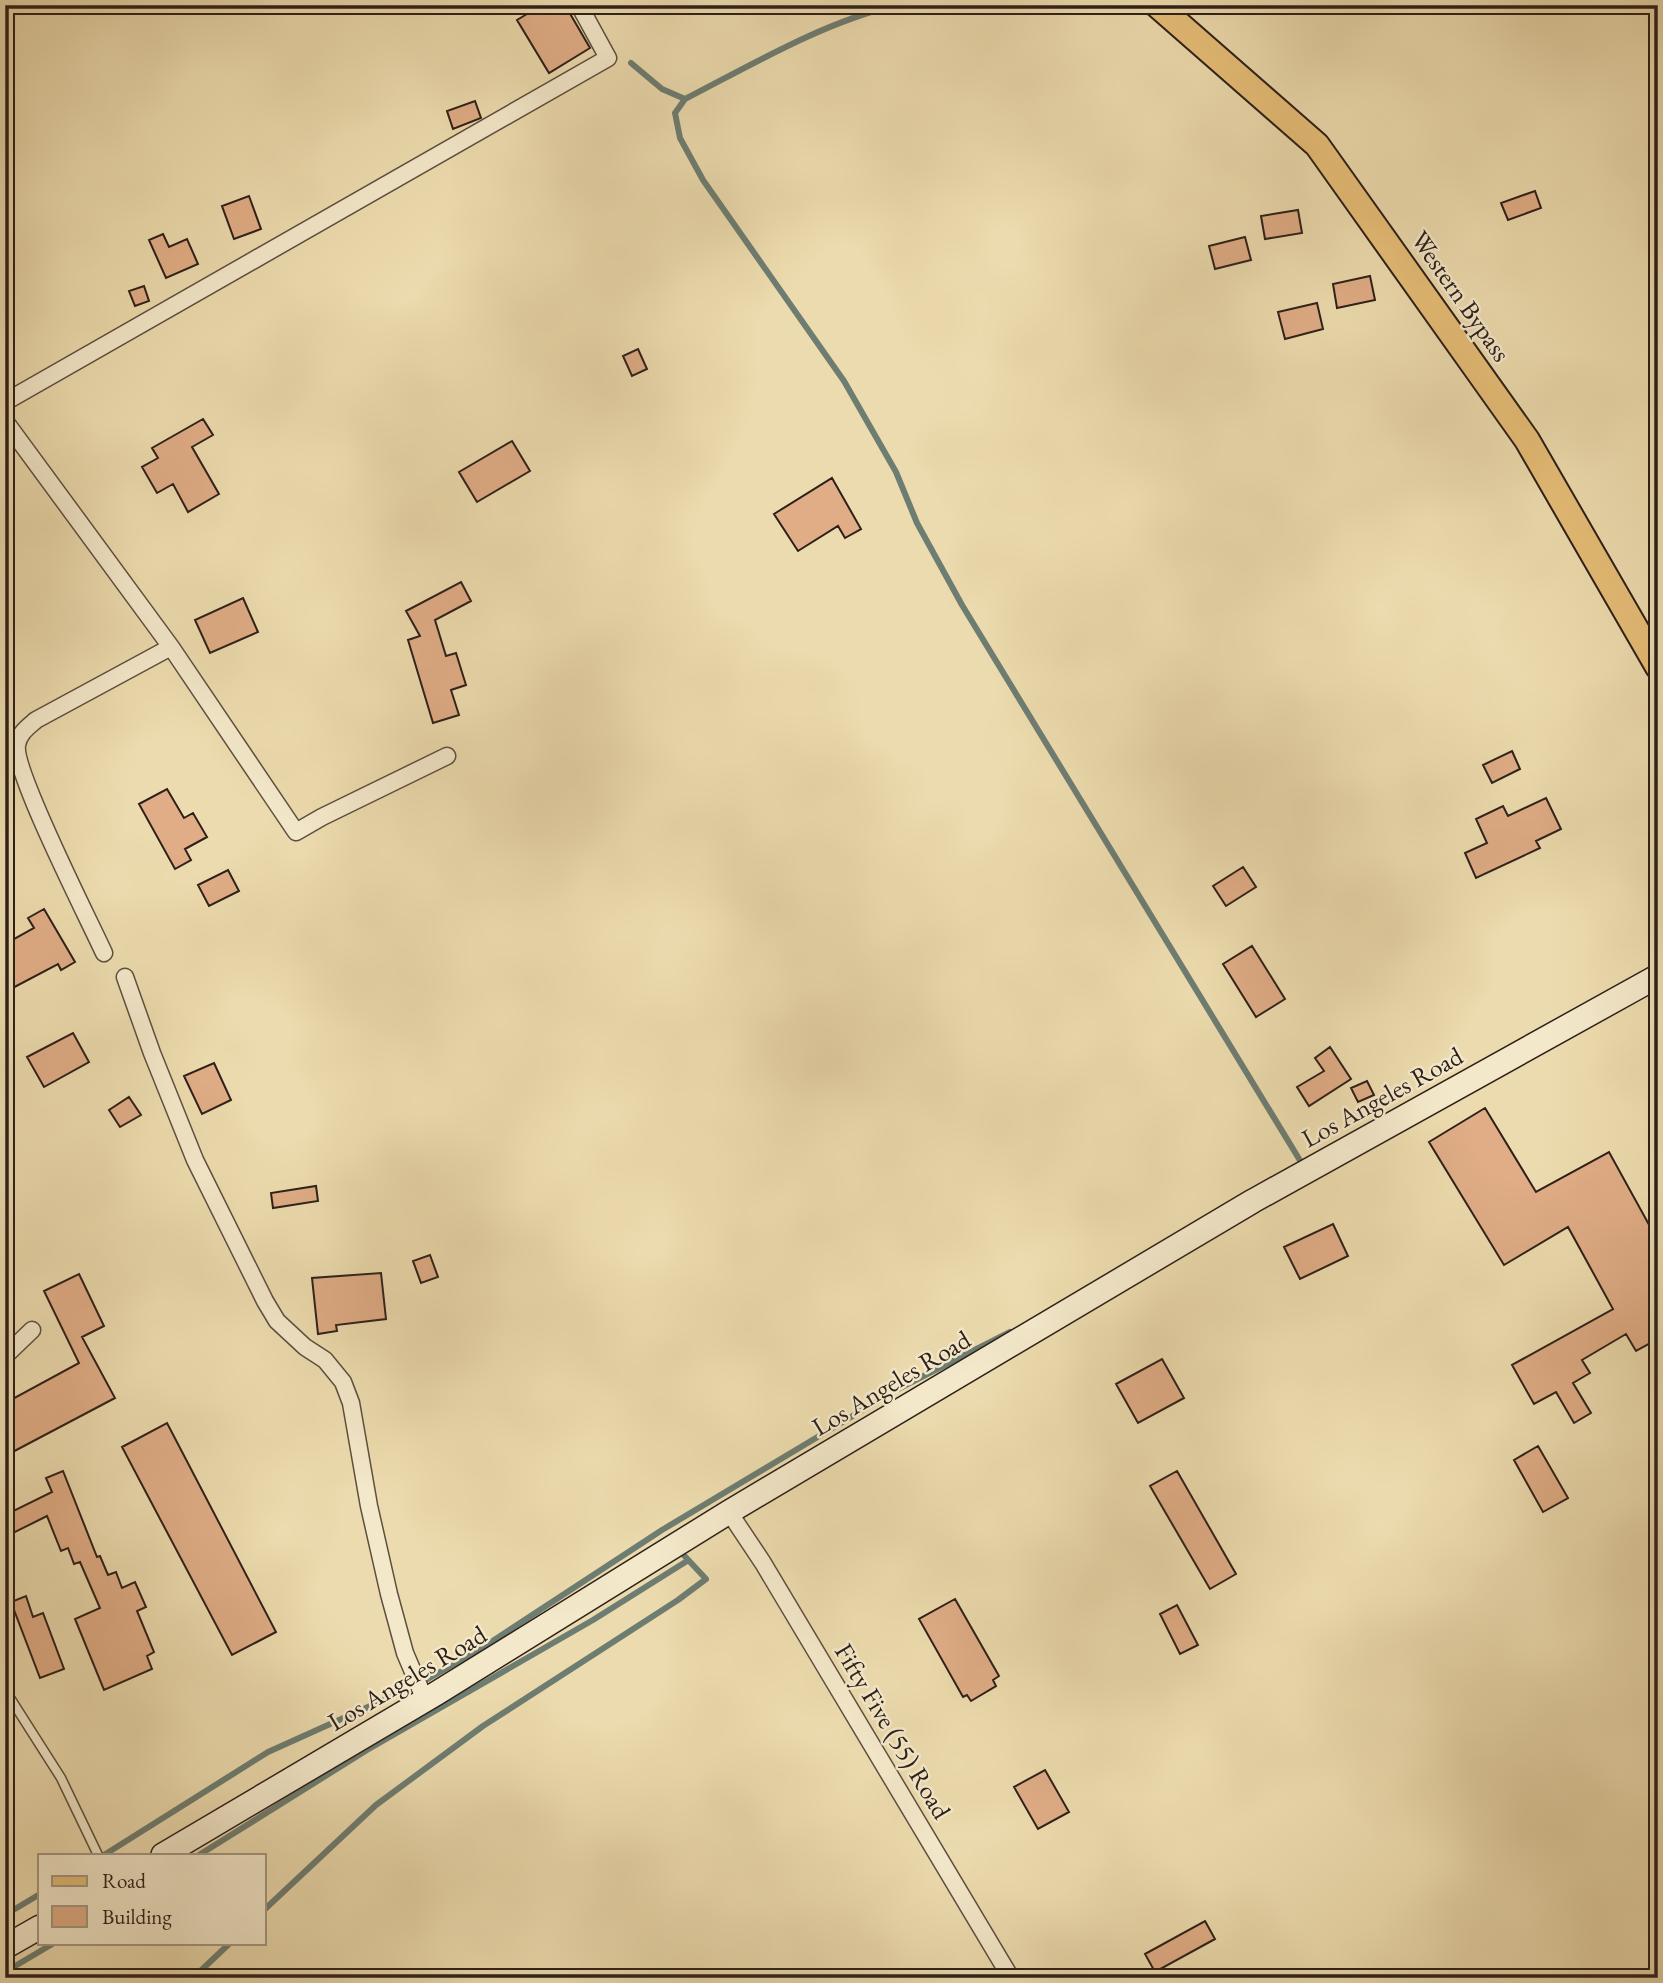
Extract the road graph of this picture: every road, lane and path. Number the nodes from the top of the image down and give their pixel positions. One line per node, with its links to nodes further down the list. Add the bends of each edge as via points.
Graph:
1 (579, 5): 3 (street, via 608,58)
2 (1157, 5): 6 (main road, Western Bypass, via 1317,145 1527,440)
3 (5, 402)
4 (5, 421): 5 (street)
5 (171, 647): 7 (street, via 296,832); 8 (street, via 36,720 20,734 16,747 51,840)
6 (1658, 667)
7 (447, 756)
8 (104, 953)
9 (1658, 976): 13 (main road, Los Angeles Road, via 1253,1201)
10 (125, 978): 15 (street, via 195,1160 265,1301 277,1321 325,1360 351,1403 388,1594)
11 (32, 1330): 12 (street)
12 (5, 1356)
13 (729, 1512): 15 (main road, Los Angeles Road); 20 (street, Fifty Five (55) Road)
14 (5, 1690): 16 (lane, via 61,1778)
15 (425, 1700): 17 (main road, Los Angeles Road)
16 (98, 1854)
17 (165, 1854)
18 (38, 1928): 19 (main road)
19 (5, 1947)
20 (1011, 1978)

